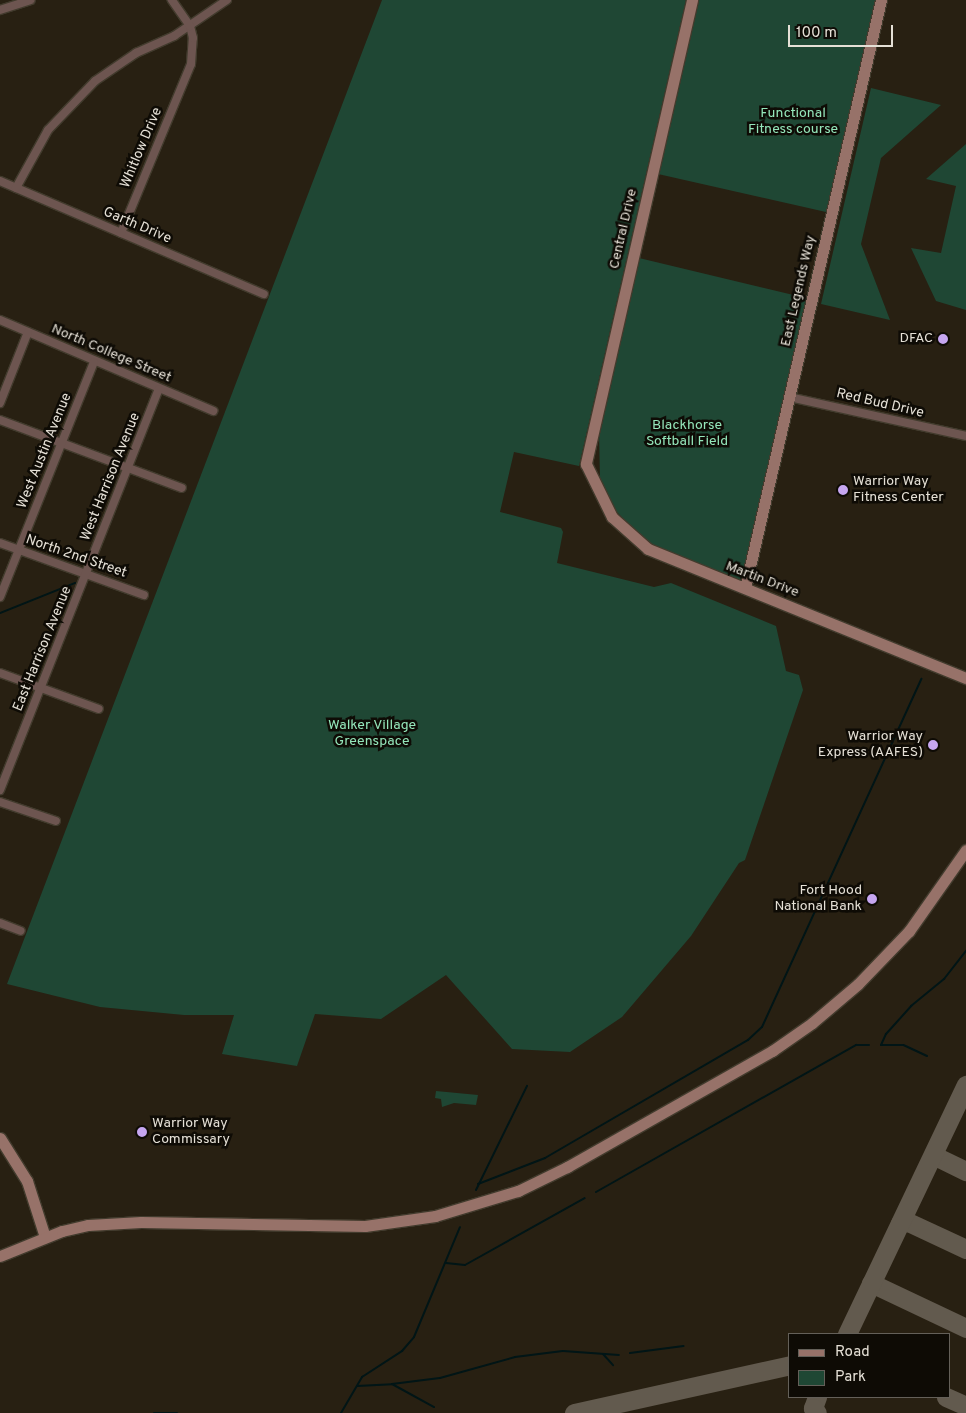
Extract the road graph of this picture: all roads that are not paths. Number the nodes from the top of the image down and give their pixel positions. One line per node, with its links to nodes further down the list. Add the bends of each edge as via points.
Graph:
1 (30, 0): 6 (street)
2 (172, 0): 7 (street)
3 (226, 0): 7 (street)
4 (692, 0): 22 (street, Central Drive)
5 (881, 0): 16 (street, East Legends Way)
6 (0, 10)
7 (190, 26): 9 (street, via 123,60 74,99 40,141); 10 (street, Whitlow Drive, via 194,48 187,74)
8 (0, 181): 9 (street, Garth Drive)
9 (16, 188): 10 (street, Garth Drive)
10 (121, 233): 11 (street, Garth Drive)
11 (264, 294)
12 (0, 320): 13 (street, North College Street)
13 (28, 332): 14 (street, North College Street); 17 (street)
14 (94, 362): 15 (street, North College Street); 21 (street, West Austin Avenue)
15 (160, 389): 18 (street, North College Street); 23 (street, West Harrison Avenue)
16 (789, 397): 20 (street, Red Bud Drive); 28 (street, East Legends Way)
17 (0, 403)
18 (213, 411)
19 (0, 420): 21 (street)
20 (966, 436)
21 (62, 442): 23 (street); 26 (street, West Austin Avenue)
22 (586, 464): 28 (street, Martin Drive, via 612,516 634,539 669,561)
23 (128, 468): 24 (street); 27 (street, West Harrison Avenue)
24 (182, 488)
25 (0, 543): 26 (street, North 2nd Street)
26 (18, 550): 27 (street, North 2nd Street); 30 (street, West Austin Avenue)
27 (86, 574): 29 (street, North 2nd Street); 33 (street, East Harrison Avenue)
28 (745, 588): 32 (street, Martin Drive)
29 (144, 595)
30 (0, 597)
31 (0, 673): 33 (street)
32 (966, 678)
33 (41, 688): 34 (street); 35 (street, East Harrison Avenue)
34 (98, 709)
35 (0, 790)
36 (0, 802): 37 (street)
37 (56, 821)
38 (966, 850): 42 (street, via 909,931 858,984 818,1019 772,1051 535,1183 473,1207 394,1223 350,1227 124,1222 74,1228)
39 (0, 923): 40 (street)
40 (21, 931)
41 (0, 1138): 42 (street, via 27,1181)
42 (45, 1237): 43 (street)
43 (0, 1256)

